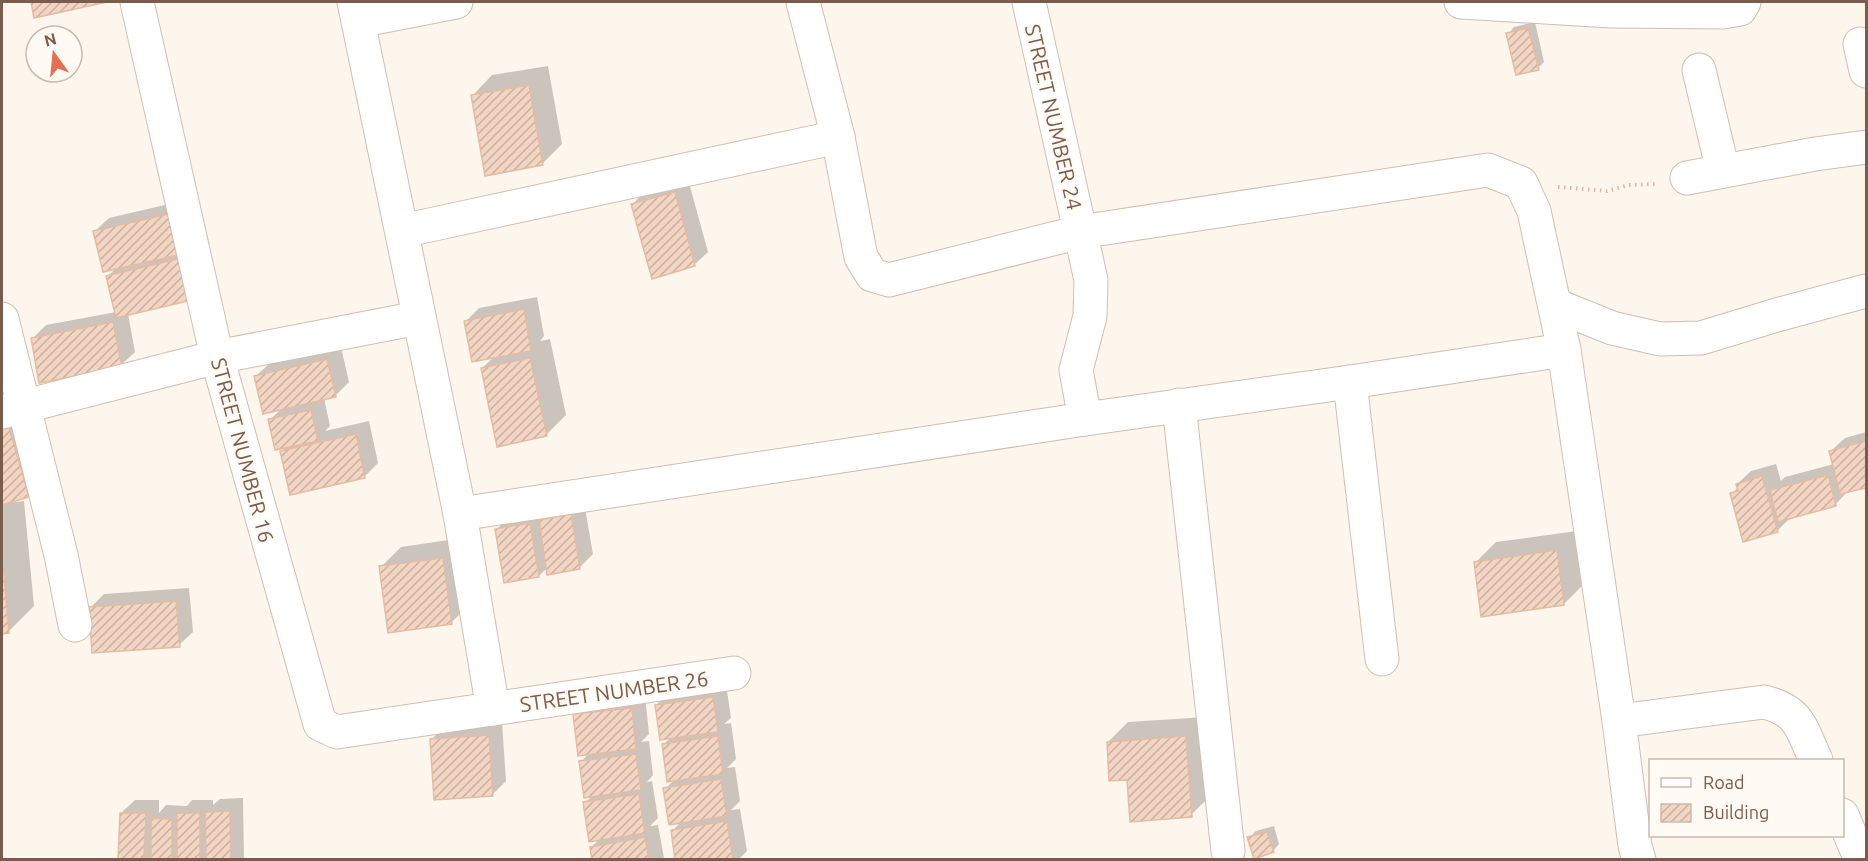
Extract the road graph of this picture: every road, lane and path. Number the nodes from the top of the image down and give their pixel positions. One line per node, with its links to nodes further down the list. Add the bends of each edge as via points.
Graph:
1 (136, 2): 22 (street, STREET NUMBER 16)
2 (456, 2): 8 (street)
3 (803, 2): 10 (street)
4 (1029, 2): 16 (street, STREET NUMBER 24)
5 (1461, 2): 7 (street)
6 (1744, 2): 7 (street, via 1740,9 1723,12)
7 (1612, 6)
8 (356, 11): 15 (street)
9 (1699, 70): 12 (street)
10 (838, 137): 15 (street); 16 (street, via 861,257 872,274 889,280)
11 (1866, 147): 12 (street)
12 (1723, 171): 13 (street)
13 (1687, 178): 14 (path, via 1607,191)
14 (1521, 183): 16 (street, via 1488,170); 18 (street, via 1534,211)
15 (402, 231): 19 (street)
16 (1080, 232): 26 (street, STREET NUMBER 24, via 1091,280 1090,316 1076,370)
17 (1866, 291): 18 (street, via 1701,338 1660,339 1612,328)
18 (1555, 305): 21 (street)
19 (418, 318): 22 (street); 27 (street)
20 (2, 319): 25 (street)
21 (1564, 350): 23 (street); 32 (street)
22 (217, 357): 25 (street); 31 (street, STREET NUMBER 16, via 320,724 337,732)
23 (1350, 382): 24 (street); 29 (street)
24 (1179, 405): 26 (street); 35 (street)
25 (12, 410): 28 (street, via 61,555)
26 (1085, 419): 27 (street)
27 (460, 514): 31 (street)
28 (75, 625)
29 (1382, 659)
30 (734, 673): 31 (street, STREET NUMBER 26)
31 (493, 709)
32 (1619, 721): 33 (street, via 1764,702 1795,716); 36 (street)
33 (1816, 759)
34 (1851, 813): 37 (street)
35 (1228, 851)
36 (1639, 860)
37 (1861, 860)

